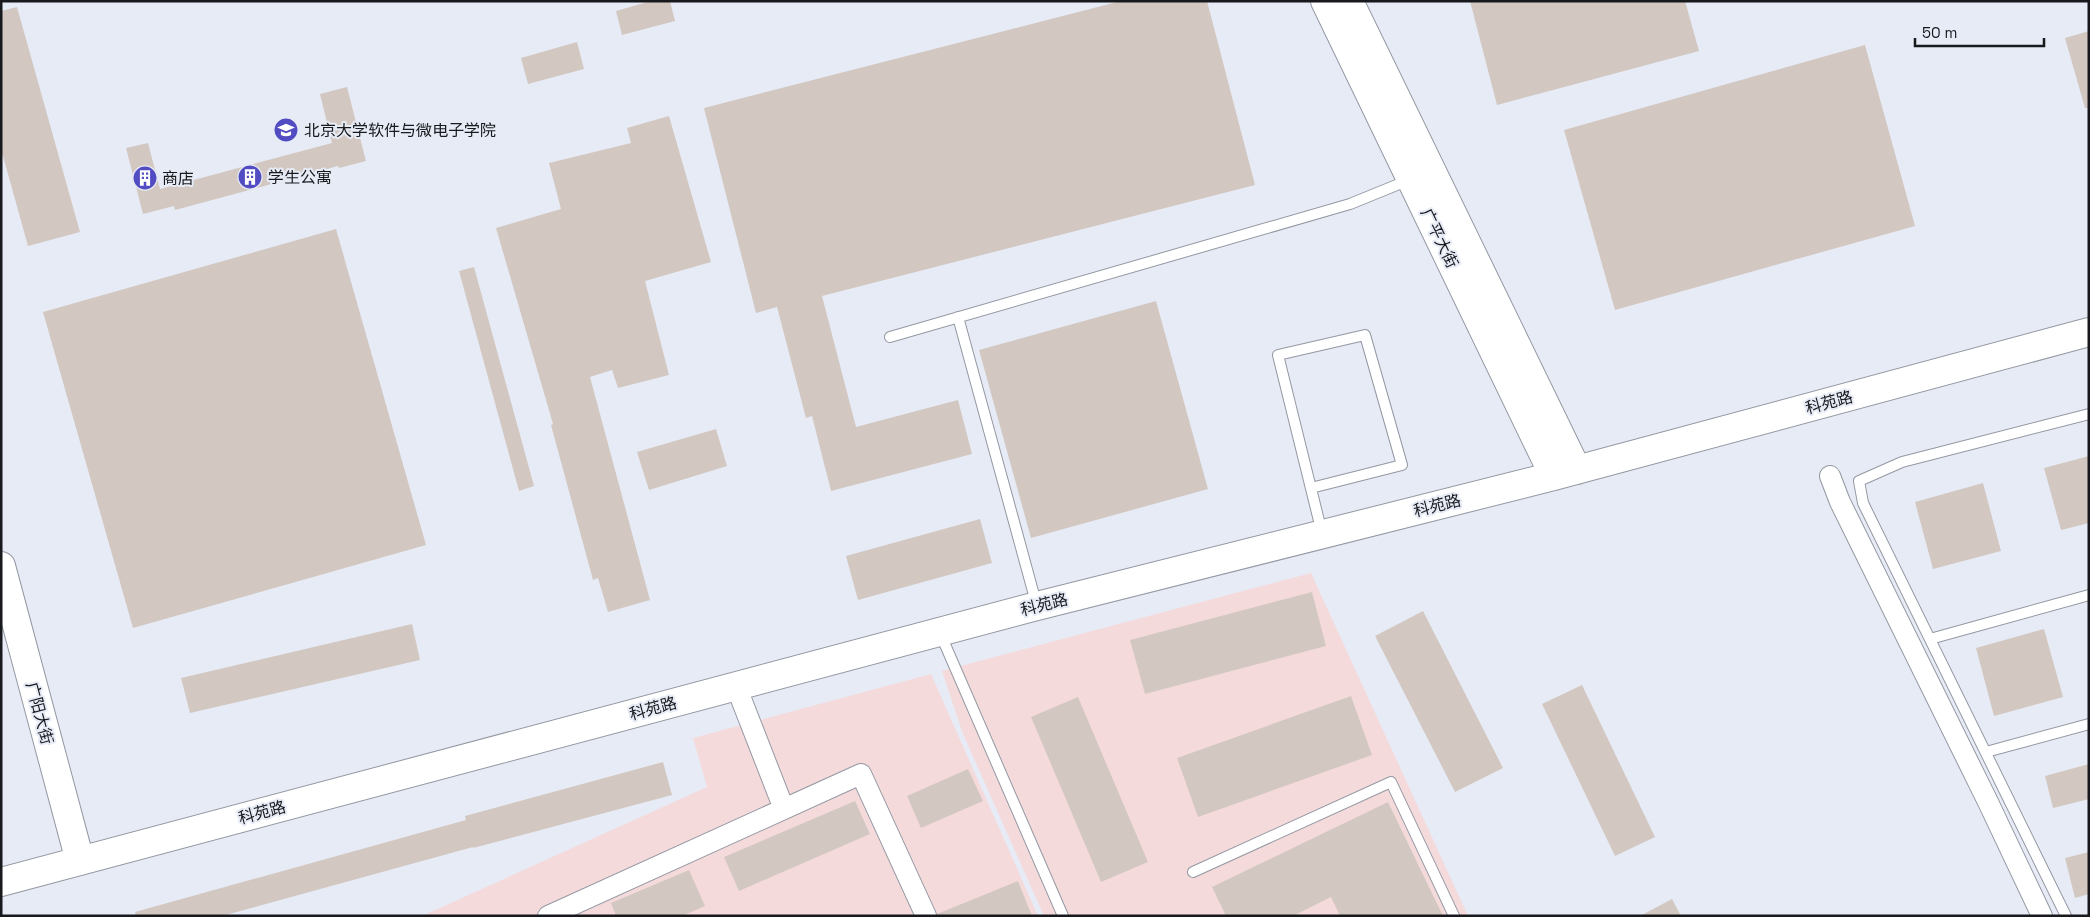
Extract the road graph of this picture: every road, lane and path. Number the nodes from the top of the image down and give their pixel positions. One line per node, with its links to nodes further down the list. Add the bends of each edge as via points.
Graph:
1 (1325, 1): 3 (street, 广平大街)
2 (1349, 1): 3 (street, 广平大街)
3 (1420, 174): 4 (lane, via 1350,204); 8 (street, 广平大街)
4 (958, 317): 6 (lane); 14 (lane)
5 (2089, 332): 8 (street, 科苑路)
6 (890, 337)
7 (2089, 414): 16 (lane, via 1902,462 1858,481 1863,503)
8 (1565, 473): 11 (street, 科苑路)
9 (1830, 476): 28 (street)
10 (1311, 488): 10 (lane, via 1278,355 1365,335 1402,465); 11 (lane)
11 (1322, 534): 14 (street, 科苑路)
12 (1, 566): 21 (street, 广阳大街)
13 (2089, 595): 16 (lane)
14 (1037, 606): 15 (street, 科苑路)
15 (940, 632): 17 (street, 科苑路); 26 (lane)
16 (1930, 639): 19 (lane)
17 (736, 686): 20 (street); 21 (street, 科苑路)
18 (2089, 724): 19 (lane)
19 (1986, 752): 29 (lane)
20 (784, 809): 24 (street); 25 (street, via 861,774)
21 (80, 861): 23 (street, 科苑路)
22 (1193, 872): 27 (lane, via 1391,782)
23 (1, 882)
24 (548, 916)
25 (926, 916)
26 (1063, 916)
27 (1454, 916)
28 (2042, 916)
29 (2066, 916)

